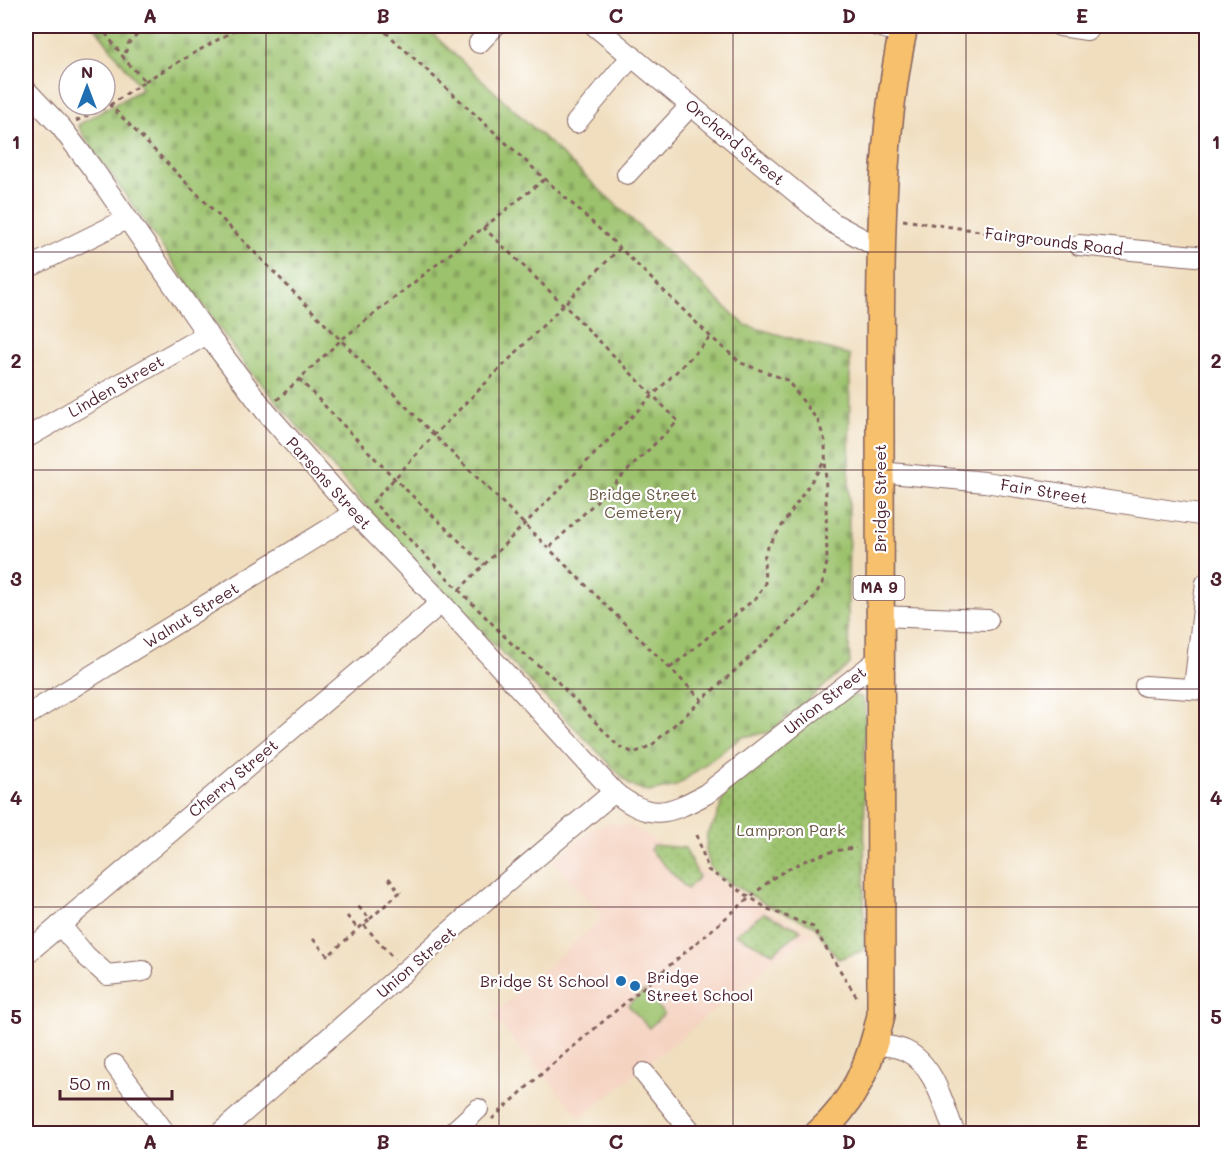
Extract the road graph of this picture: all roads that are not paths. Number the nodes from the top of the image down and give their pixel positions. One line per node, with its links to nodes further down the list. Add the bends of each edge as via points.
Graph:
1 (495, 26): 7 (street)
2 (595, 26): 8 (street, Orchard Street)
3 (877, 26): 5 (street)
4 (1060, 26): 6 (street)
5 (903, 29): 15 (highway, Bridge Street / MA 9, via 886,160)
6 (1087, 30)
7 (479, 43)
8 (632, 56): 10 (street, Orchard Street); 11 (street)
9 (26, 90): 13 (street, Parsons Street, via 93,169)
10 (691, 105): 12 (street); 15 (street, Orchard Street, via 833,223)
11 (576, 123)
12 (627, 174)
13 (126, 219): 17 (street); 18 (street, Parsons Street)
14 (1079, 245): 16 (street, Fairgrounds Road)
15 (881, 249): 20 (highway, Bridge Street / MA 9)
16 (1206, 256)
17 (26, 269)
18 (207, 334): 19 (street, Linden Street); 21 (street, Parsons Street, via 266,412)
19 (26, 438)
20 (880, 472): 22 (street, Fair Street, via 985,482); 25 (highway, Bridge Street / MA 9)
21 (355, 513): 24 (street, Parsons Street); 30 (street, Walnut Street)
22 (1206, 516)
23 (1206, 583): 29 (street)
24 (441, 603): 31 (street, Parsons Street); 33 (street, Cherry Street)
25 (879, 616): 26 (street); 27 (highway, Bridge Street / MA 9)
26 (988, 620)
27 (879, 659): 32 (street, Union Street, via 706,794); 36 (highway, Bridge Street / MA 9, via 881,1015)
28 (1145, 686): 29 (street)
29 (1200, 689)
30 (26, 717)
31 (614, 792): 32 (street, Parsons Street, via 642,810 665,812); 41 (street, Union Street)
32 (684, 805)
33 (60, 925): 34 (street, Cherry Street); 35 (street, via 106,975)
34 (26, 954)
35 (143, 971)
36 (874, 1044): 44 (highway, Bridge Street / MA 9, via 850,1098); 45 (street, via 906,1051 924,1066)
37 (115, 1065): 40 (street)
38 (644, 1073): 43 (street)
39 (482, 1116): 42 (street)
40 (165, 1134)
41 (219, 1134)
42 (451, 1134)
43 (693, 1134)
44 (818, 1134)
45 (955, 1134)

